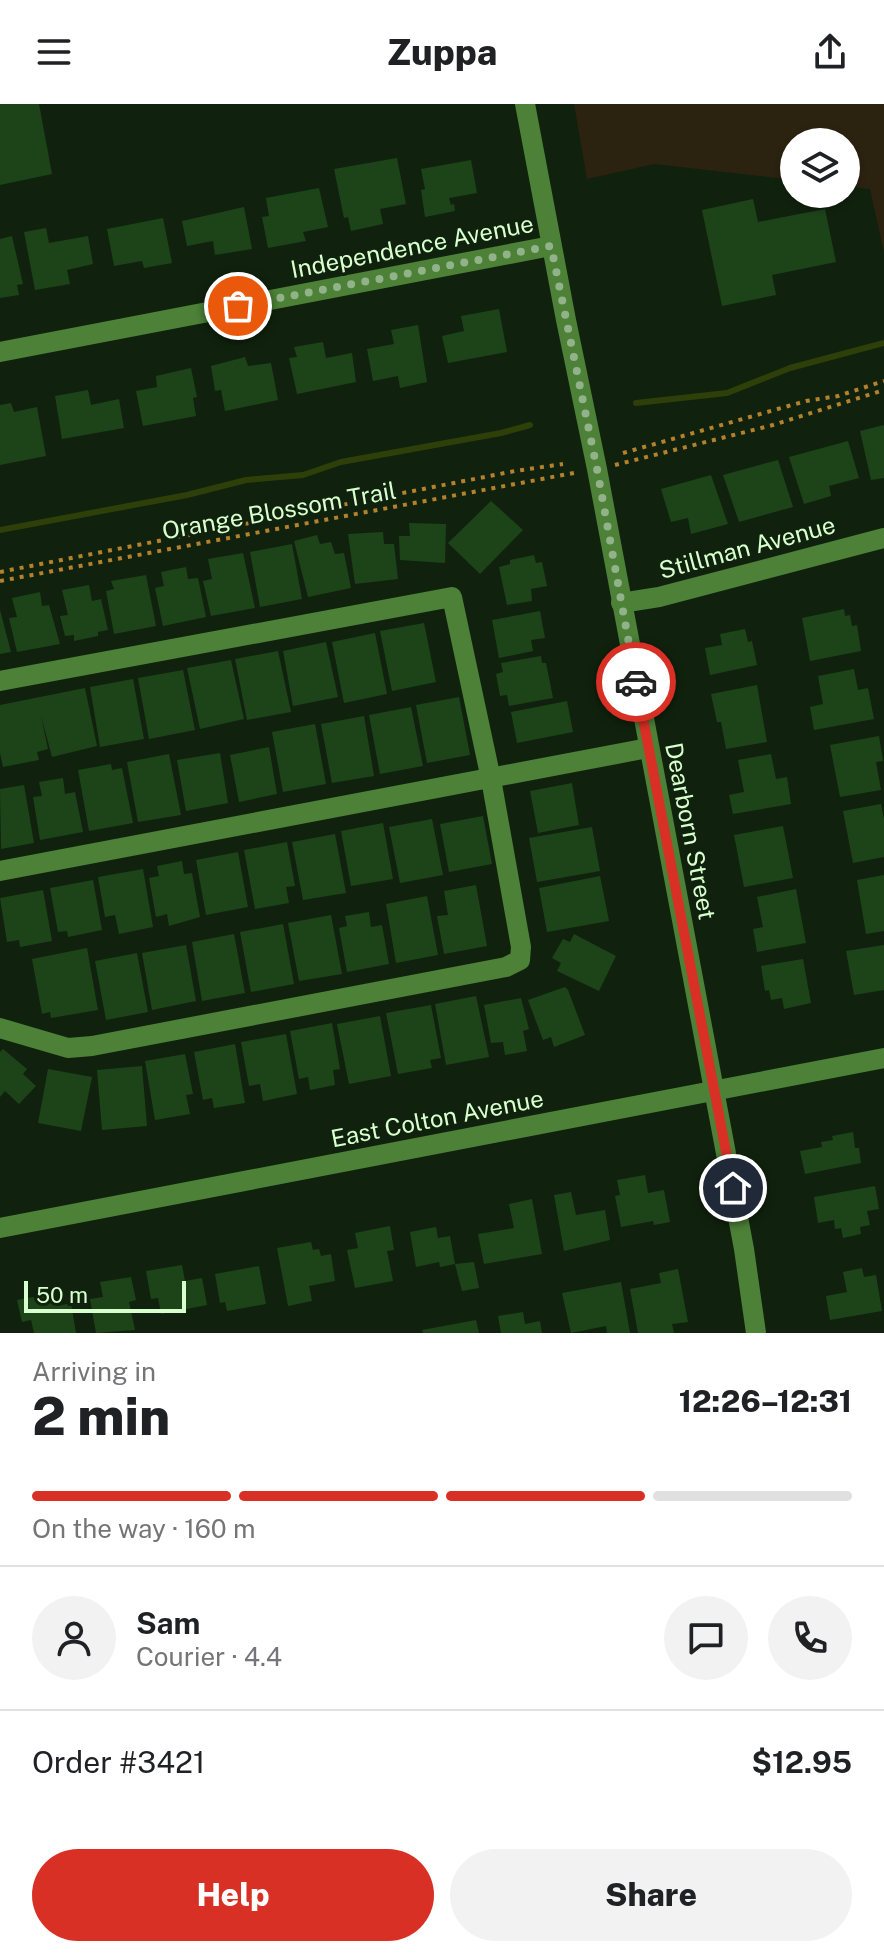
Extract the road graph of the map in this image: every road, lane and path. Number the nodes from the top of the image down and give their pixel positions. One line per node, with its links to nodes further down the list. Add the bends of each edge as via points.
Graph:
1 (525, 104): 2 (street, Dearborn Street)
2 (551, 246): 3 (street, Independence Avenue); 13 (street, Dearborn Street)
3 (0, 352)
4 (884, 381): 6 (path)
5 (884, 390): 7 (path)
6 (623, 453)
7 (625, 463)
8 (563, 464): 11 (path)
9 (565, 474): 12 (path, Orange Blossom Trail)
10 (883, 541): 13 (street, Stillman Avenue)
11 (0, 572)
12 (0, 581)
13 (621, 603): 15 (street, Dearborn Street)
14 (0, 681): 16 (street, via 452,597)
15 (648, 748): 16 (street); 20 (street, Dearborn Street)
16 (491, 779): 17 (street); 18 (street, via 520,960 506,967 92,1046 47,1044)
17 (0, 871)
18 (0, 1028)
19 (884, 1058): 20 (street, East Colton Avenue)
20 (714, 1091): 21 (street, East Colton Avenue); 22 (street, Dearborn Street)
21 (0, 1228)
22 (756, 1333)

